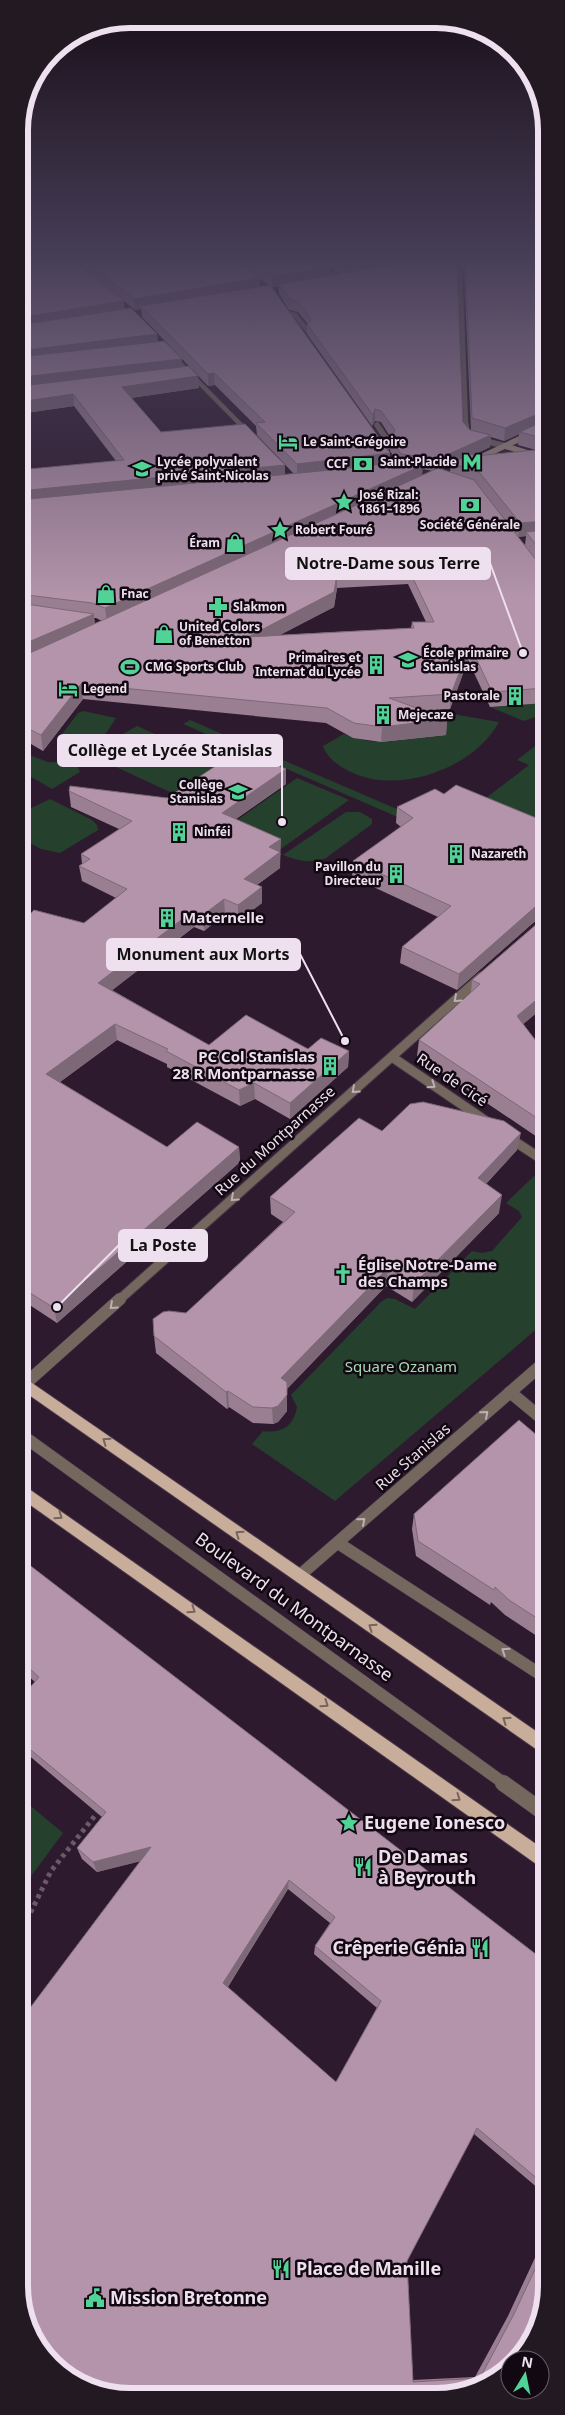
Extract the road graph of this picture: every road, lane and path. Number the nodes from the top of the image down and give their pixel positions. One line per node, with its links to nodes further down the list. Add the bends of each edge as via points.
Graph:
1 (184, 371): 5 (street)
2 (464, 371): 7 (street, via 466,433 470,437)
3 (377, 425): 8 (street, via 390,444)
4 (538, 430): 7 (main road)
5 (255, 440)
6 (378, 443): 8 (street)
7 (505, 446): 10 (main road); 13 (main road, via 473,463)
8 (384, 451): 9 (street)
9 (388, 456)
10 (538, 457)
11 (538, 457): 12 (main road)
12 (525, 460)
13 (483, 463)
14 (488, 971): 15 (street, Rue du Montparnasse, one-way to 15)
15 (392, 1057): 16 (street, Rue de Cicé, one-way to 16); 18 (street, Rue du Montparnasse, one-way to 18)
16 (538, 1156)
17 (537, 1368): 20 (street, Rue Stanislas)
18 (28, 1378)
19 (28, 1389): 25 (main road, Boulevard du Montparnasse, one-way to 19)
20 (510, 1392): 21 (street); 24 (street, Rue Stanislas, one-way to 20)
21 (537, 1415)
22 (28, 1440): 28 (street, Boulevard du Montparnasse)
23 (28, 1494): 30 (main road, one-way to 30)
24 (338, 1543): 25 (street, Rue Stanislas); 26 (street, one-way to 24)
25 (299, 1576): 27 (main road, Boulevard du Montparnasse, one-way to 25)
26 (537, 1672)
27 (537, 1742)
28 (537, 1808)
29 (97, 1813): 31 (path, via 51,1871)
30 (537, 1856)
31 (28, 1918)

